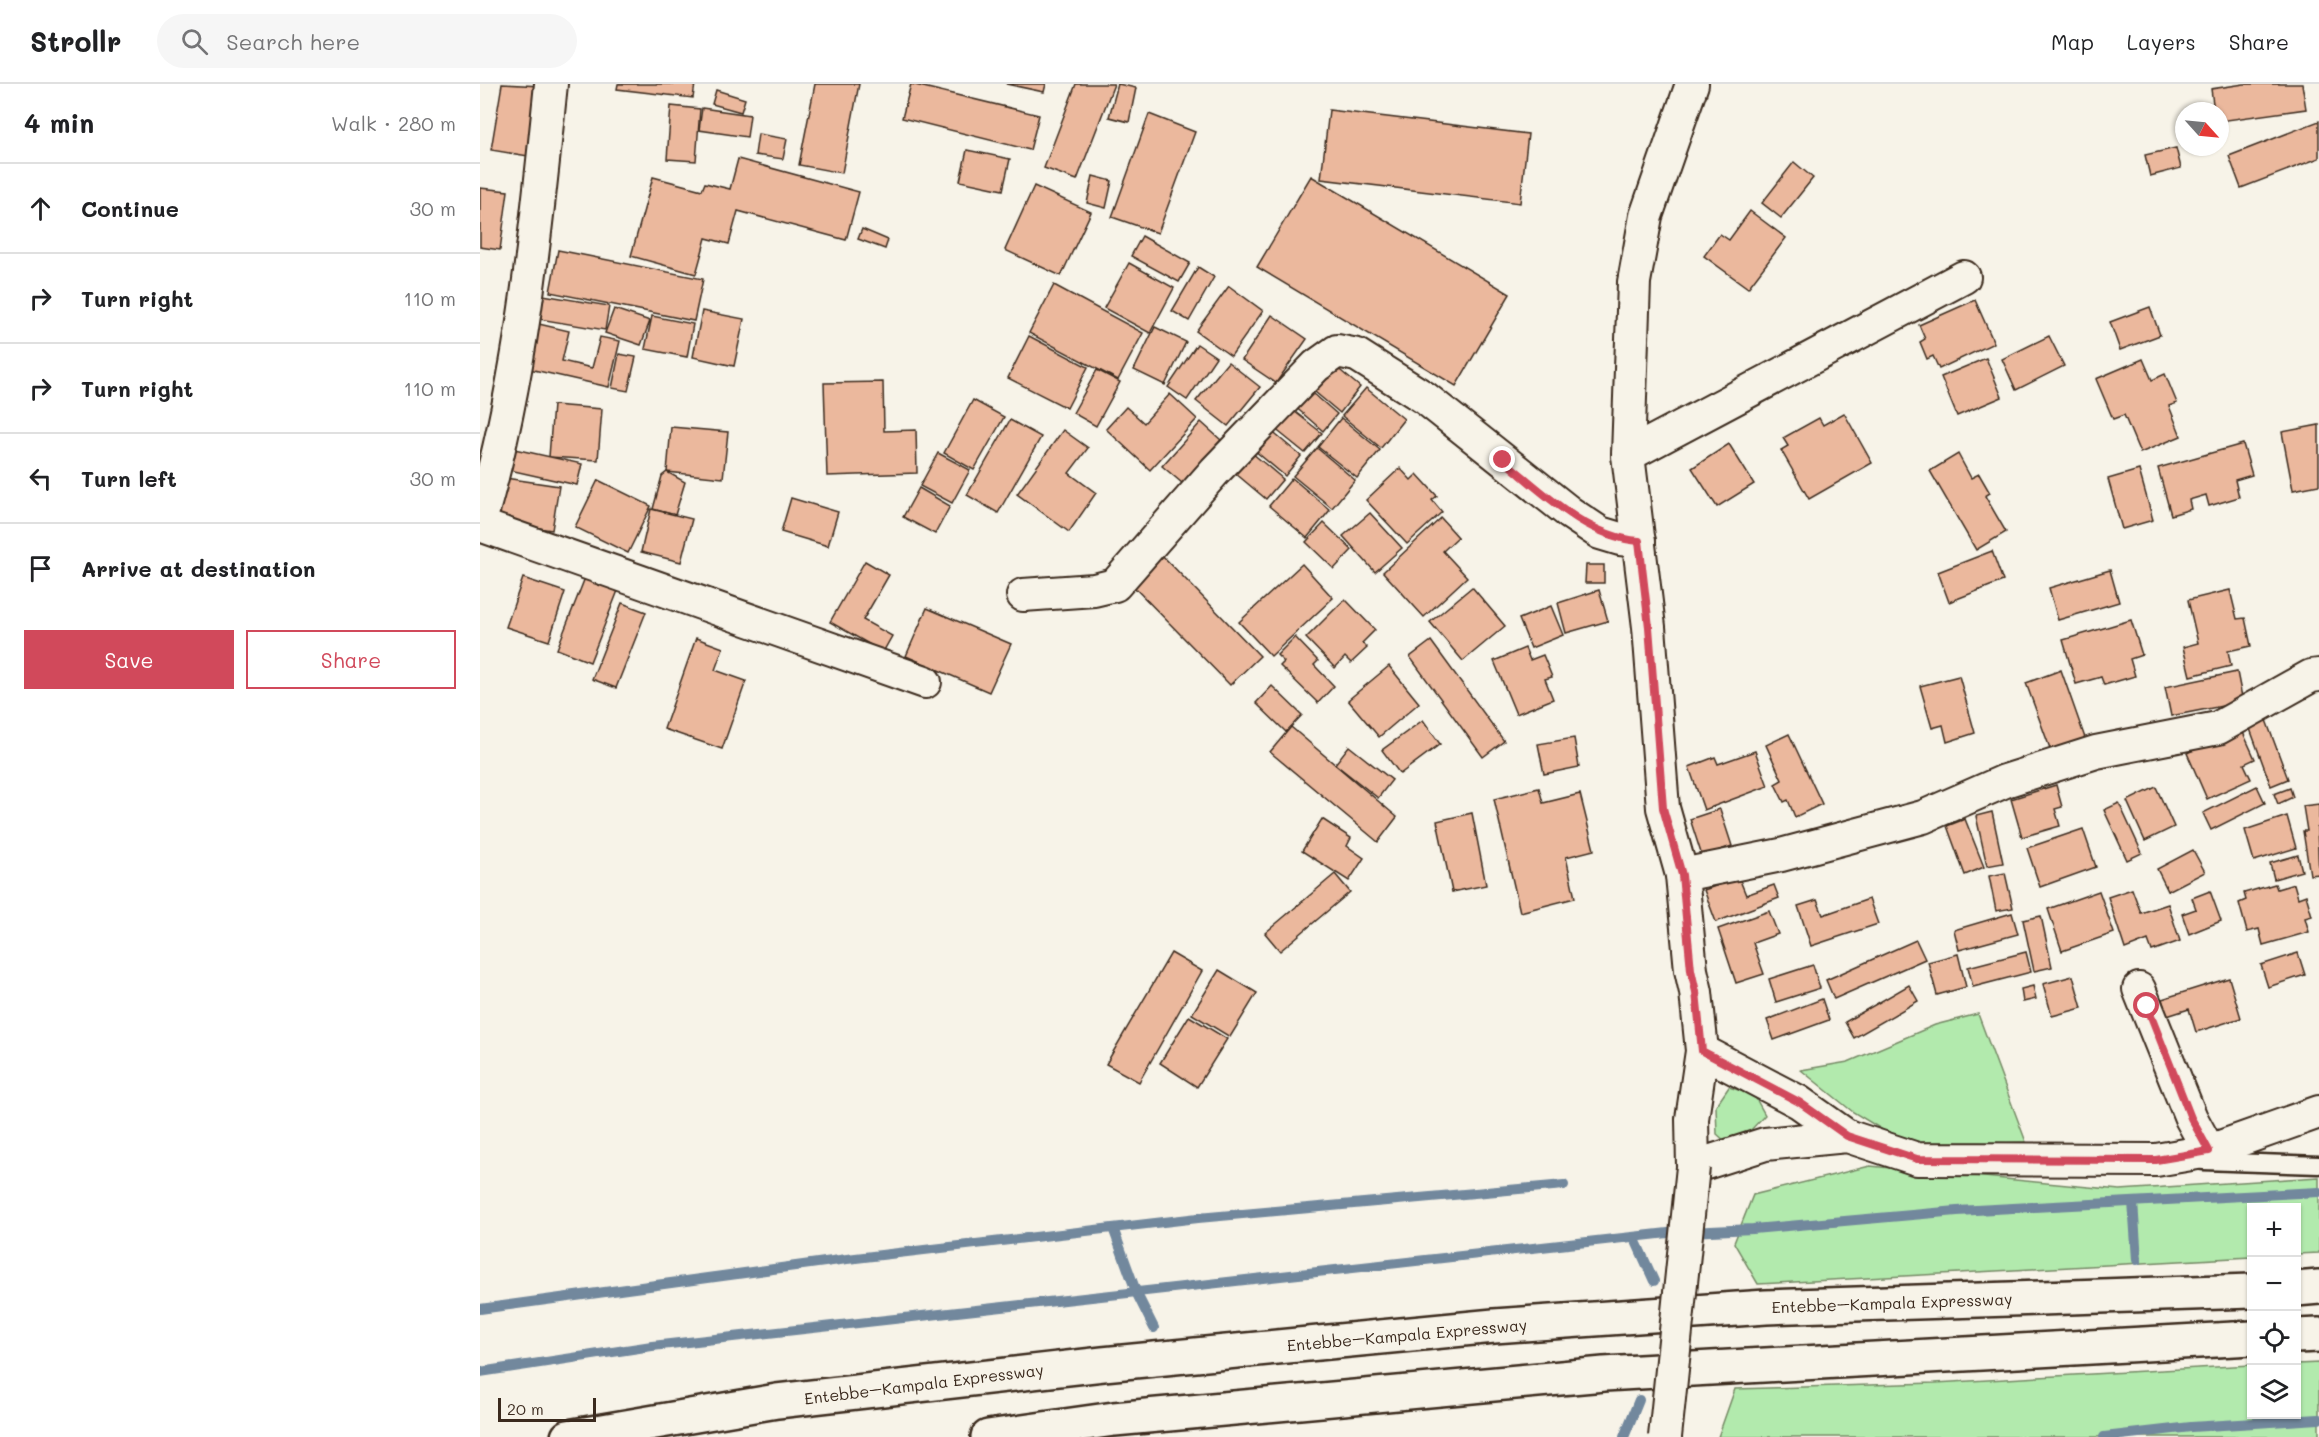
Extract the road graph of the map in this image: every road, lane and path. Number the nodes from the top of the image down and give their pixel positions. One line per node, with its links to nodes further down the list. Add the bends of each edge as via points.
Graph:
1 (551, 84): 5 (street, via 532,270 494,474)
2 (1692, 84): 4 (street, via 1646,216 1634,282)
3 (1964, 277): 4 (street)
4 (1628, 455): 7 (street)
5 (480, 521)
6 (480, 525): 10 (street)
7 (1639, 541): 8 (street, via 1600,532 1570,513 1425,398 1357,355 1337,351 1325,357 1215,471 1115,585); 11 (street, via 1663,808)
8 (1023, 595)
9 (2319, 675): 11 (street, via 2218,728 2096,752 2005,781 1923,817 1781,855)
10 (926, 682)
11 (1682, 875): 13 (street)
12 (2139, 989): 16 (street, via 2191,1118)
13 (1702, 1051): 15 (street, via 1799,1102); 19 (street, via 1692,1119)
14 (2319, 1112): 16 (street)
15 (1847, 1136): 17 (street, via 1917,1159); 19 (street, via 1765,1143)
16 (2209, 1151): 17 (street)
17 (2156, 1160): 18 (lane)
18 (2319, 1165)
19 (1693, 1167): 28 (street, bridge)
20 (2319, 1287): 21 (highway)
21 (2301, 1289)
22 (2247, 1290): 26 (highway, Entebbe–Kampala Expressway, via 1766,1307 1494,1326 1091,1365 777,1401)
23 (2319, 1335): 24 (highway)
24 (2301, 1336)
25 (2247, 1338): 27 (highway, via 1604,1374 1114,1419)
26 (568, 1437)
27 (988, 1437)
28 (1665, 1437)

